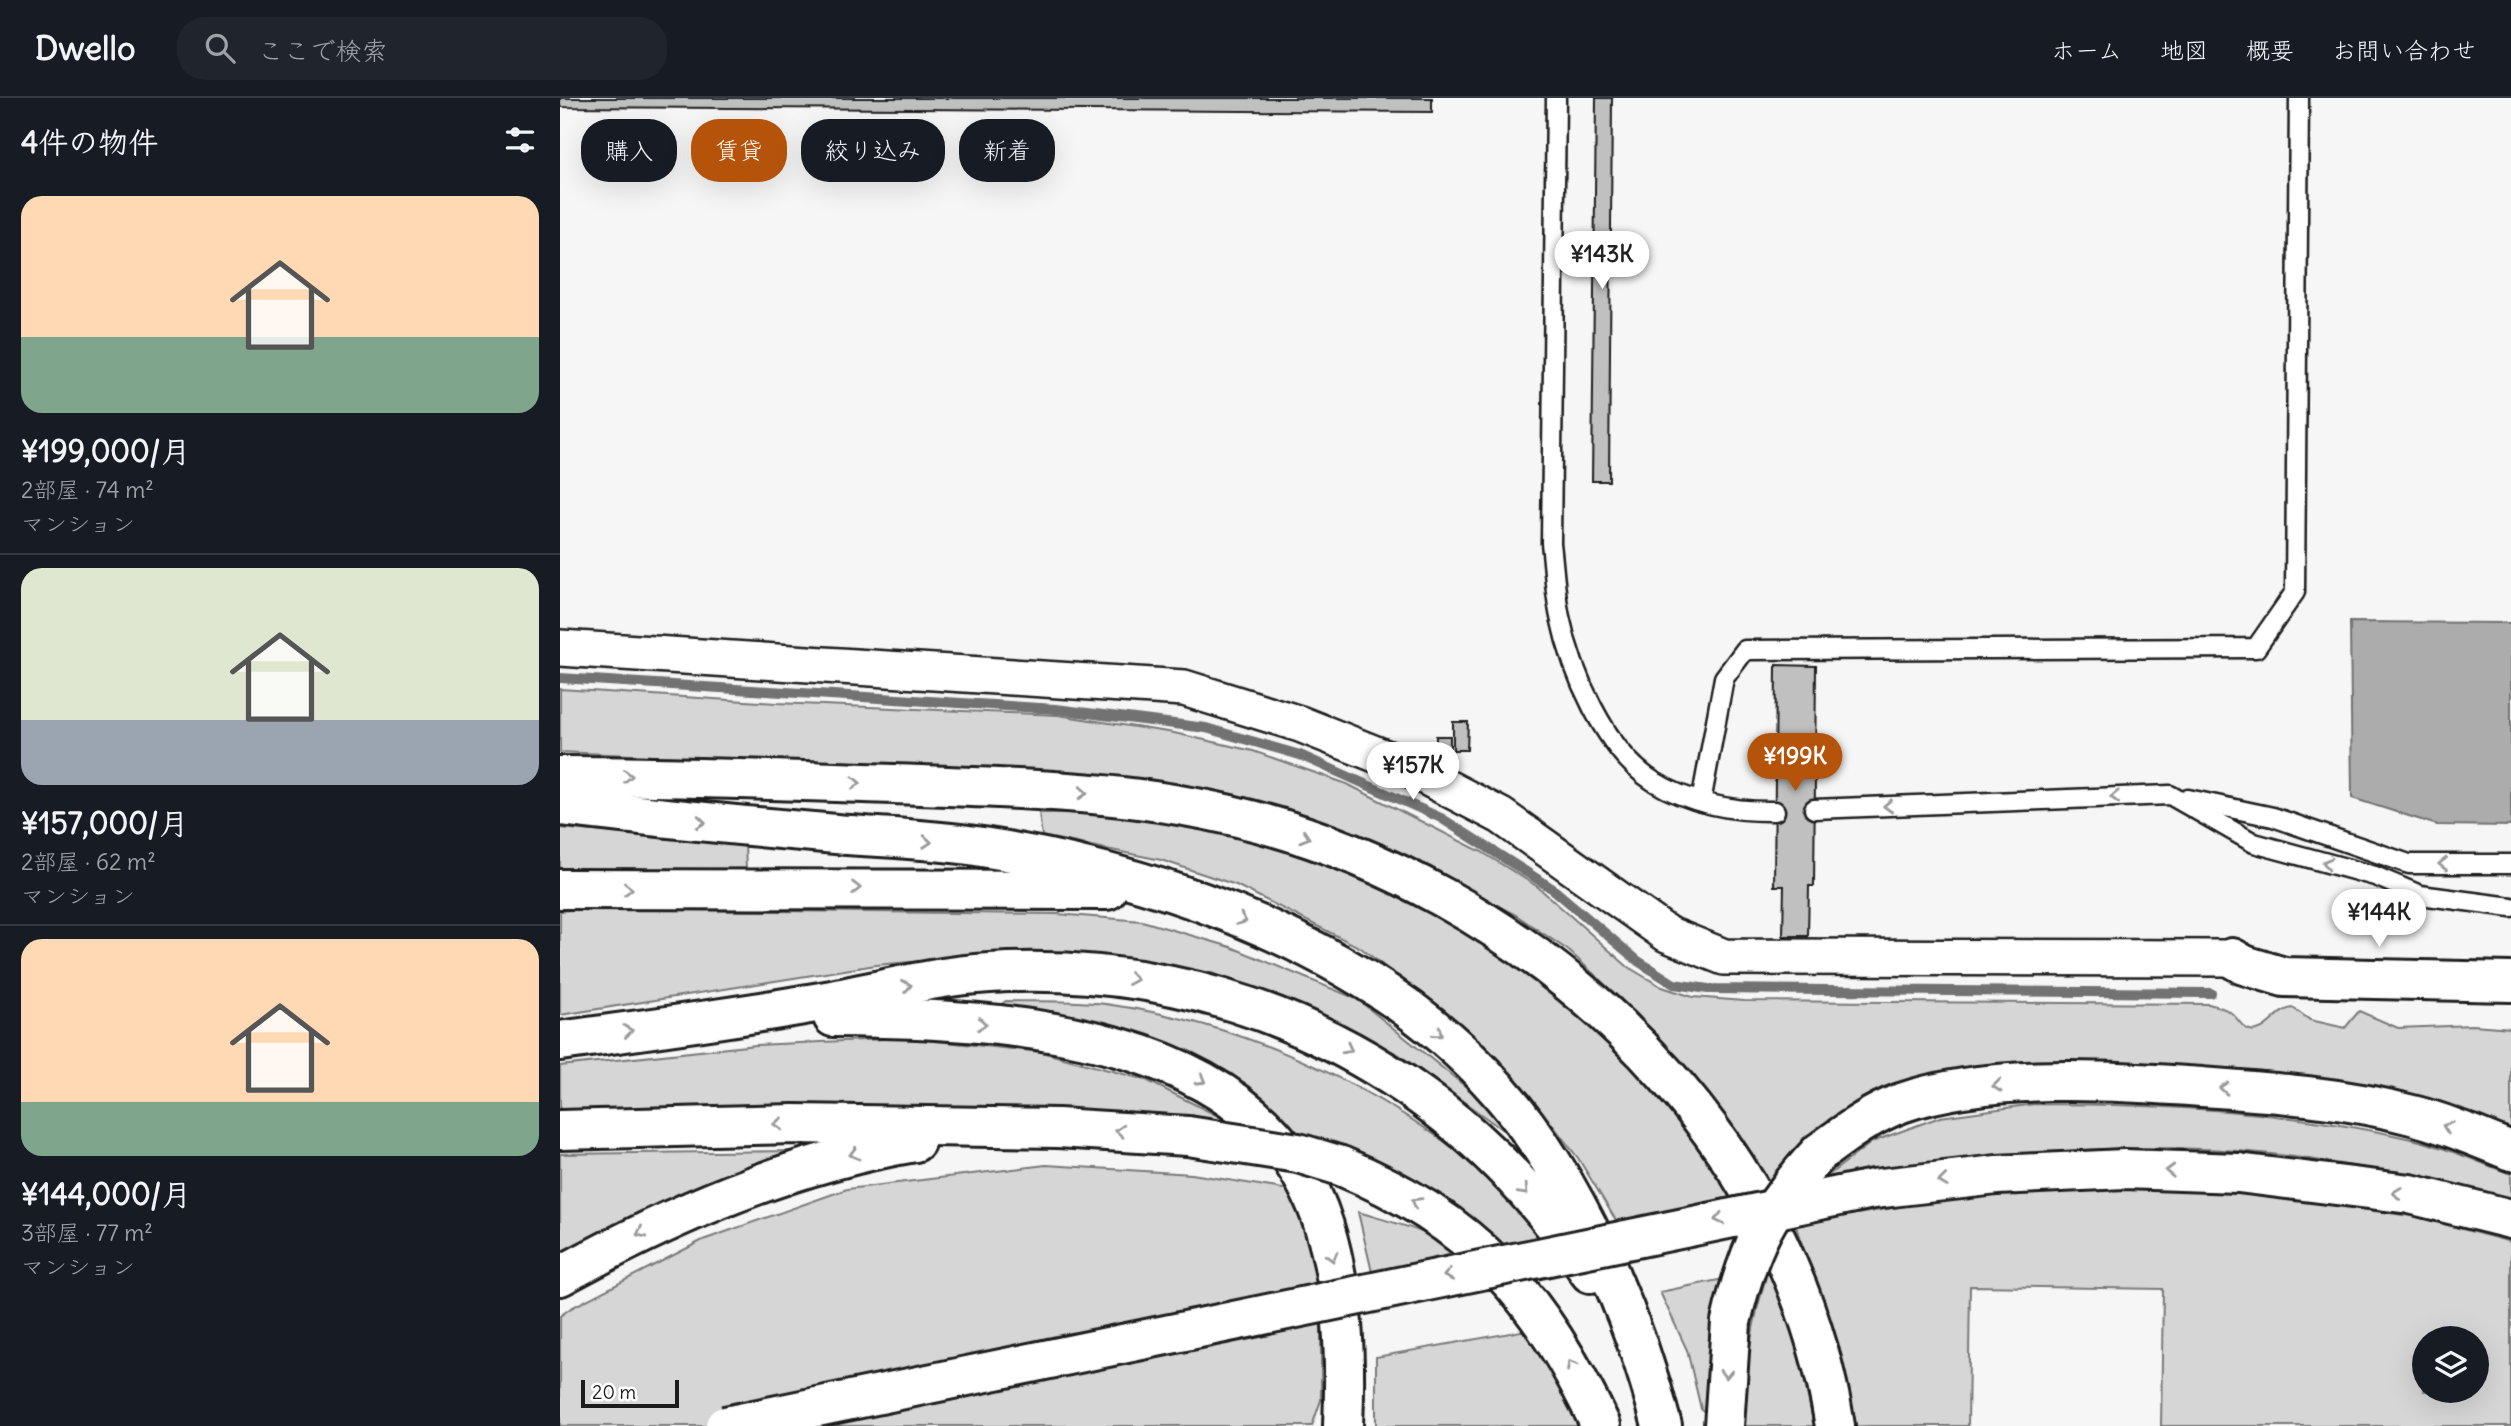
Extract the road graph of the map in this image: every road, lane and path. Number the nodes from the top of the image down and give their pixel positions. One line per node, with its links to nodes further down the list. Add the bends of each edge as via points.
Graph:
1 (1556, 98): 6 (lane, via 1550,543 1560,617 1577,676 1617,747 1652,780)
2 (2299, 98): 6 (lane, via 2295,592 2256,648 1745,650 1724,678)
3 (560, 648): 14 (street, via 1184,688 1300,724 1403,765 1501,816 1667,934 1724,957)
4 (560, 776): 29 (main road, one-way to 29, via 1036,790 1181,805 1317,841 1446,899 1523,947 1584,994 1643,1049 1695,1107 1782,1246 1811,1326)
5 (2170, 795): 8 (lane, one-way to 8); 10 (lane, one-way to 5, via 2409,864 2273,817); 13 (lane, one-way to 5, via 2420,895 2375,876 2254,844)
6 (1701, 802): 9 (lane)
7 (560, 806): 12 (main road, one-way to 12, via 978,846 1052,860)
8 (1814, 809)
9 (1775, 811)
10 (2511, 864)
11 (560, 889): 12 (main road, one-way to 12, via 1035,888 1110,890)
12 (1192, 901): 23 (main road, one-way to 23, via 1330,959 1391,996 1449,1042 1499,1091 1542,1148 1577,1208 1604,1264)
13 (2511, 907)
14 (2232, 958): 15 (main road, via 2284,976)
15 (2511, 982)
16 (743, 1015): 17 (main road, one-way to 16); 23 (main road, one-way to 23, via 988,973 1126,978 1189,989 1258,1009 1386,1069 1491,1154 1584,1265); 25 (main road, one-way to 25, via 928,1018 1075,1038 1139,1052 1194,1074 1236,1101 1268,1131 1303,1179 1323,1224 1335,1268 1343,1332)
17 (560, 1041)
18 (993, 1129): 19 (main road, one-way to 19, via 794,1124); 22 (main road, one-way to 22, via 877,1148 811,1166 714,1199); 26 (main road, one-way to 18, bridge, via 1547,1325 1515,1283 1434,1212 1387,1185 1298,1153 1188,1136)
19 (560, 1130)
20 (2511, 1151): 28 (main road, one-way to 28, bridge, via 2413,1115 2286,1093 2056,1081 1948,1092 1901,1103 1856,1125 1820,1153 1787,1188 1759,1233 1743,1272 1731,1322)
21 (2511, 1219): 24 (main road, one-way to 24, bridge, via 2410,1194 2238,1173 2124,1169 1997,1175 1873,1189)
22 (560, 1276)
23 (1640, 1360): 27 (main road)
24 (725, 1426)
25 (1343, 1426)
26 (1601, 1426)
27 (1662, 1426)
28 (1724, 1426)
29 (1835, 1426)

